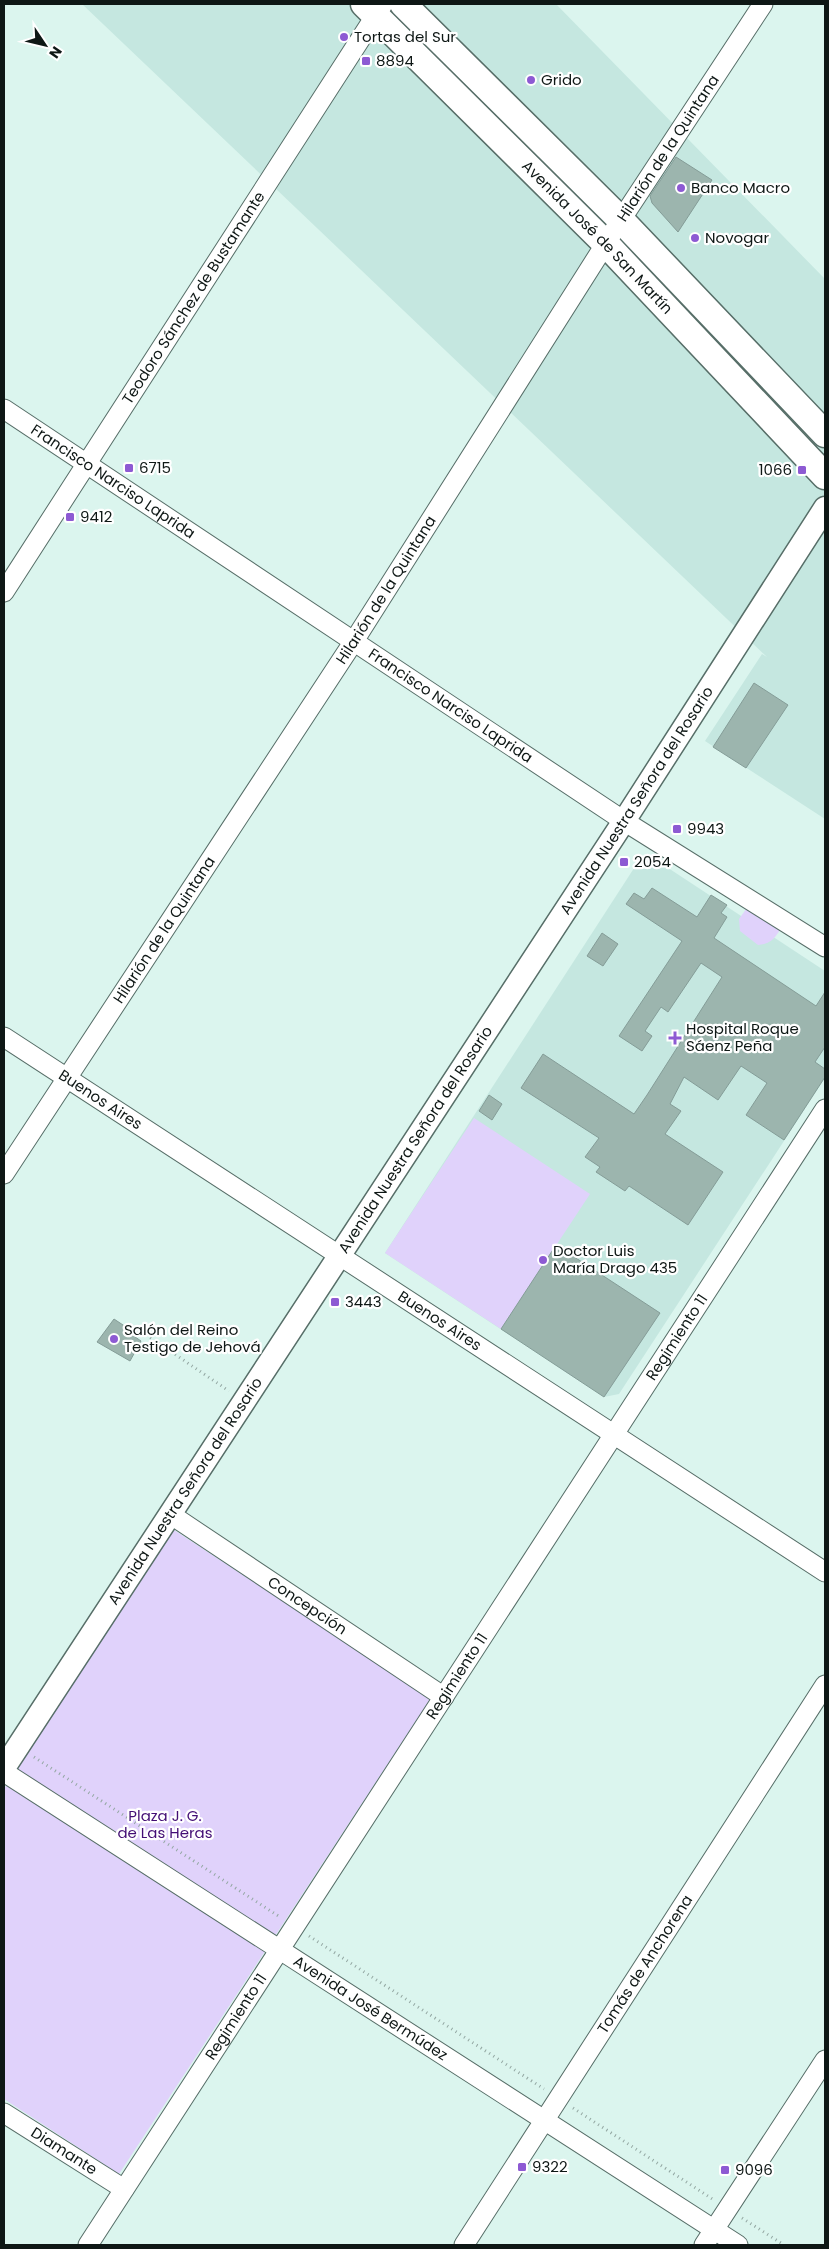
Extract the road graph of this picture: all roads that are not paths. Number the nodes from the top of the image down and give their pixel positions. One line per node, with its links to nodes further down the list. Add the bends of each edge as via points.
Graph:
1 (403, 4): 4 (main road, Avenida José de San Martín)
2 (763, 4): 4 (street, Hilarión de la Quintana)
3 (374, 8): 5 (main road, Avenida José de San Martín); 8 (street, Teodoro Sánchez de Bustamante)
4 (621, 220): 5 (street, Hilarión de la Quintana); 7 (main road, Avenida José de San Martín)
5 (606, 244): 9 (main road, Avenida José de San Martín); 12 (street, Hilarión de la Quintana)
6 (4, 409): 8 (street, Francisco Narciso Laprida)
7 (825, 434)
8 (87, 464): 11 (street, Teodoro Sánchez de Bustamante); 12 (street, Francisco Narciso Laprida)
9 (825, 476)
10 (825, 508): 13 (street, Avenida Nuestra Señora del Rosario)
11 (4, 592)
12 (354, 641): 13 (street, Francisco Narciso Laprida); 16 (street, Hilarión de la Quintana)
13 (624, 820): 14 (street, Francisco Narciso Laprida); 19 (street, Avenida Nuestra Señora del Rosario)
14 (825, 947)
15 (4, 1037): 16 (street, Buenos Aires)
16 (66, 1078): 18 (street, Hilarión de la Quintana); 19 (street, Buenos Aires)
17 (825, 1109): 20 (street, Regimiento 11)
18 (4, 1174)
19 (339, 1256): 20 (street, Buenos Aires); 21 (street, Avenida Nuestra Señora del Rosario)
20 (614, 1436): 22 (street, Buenos Aires); 24 (street, Regimiento 11)
21 (170, 1514): 24 (street, Concepción); 25 (street, Avenida Nuestra Señora del Rosario)
22 (825, 1572)
23 (825, 1685): 29 (street, Tomás de Anchorena)
24 (444, 1697): 26 (street, Regimiento 11)
25 (4, 1770): 26 (street, Avenida José Bermúdez)
26 (280, 1950): 29 (street, Avenida José Bermúdez); 30 (street, Regimiento 11)
27 (825, 2060): 31 (street)
28 (4, 2113): 30 (street, Diamante)
29 (544, 2121): 31 (street, Avenida José Bermúdez); 33 (street, Tomás de Anchorena)
30 (124, 2190): 32 (street, Regimiento 11)
31 (709, 2238): 34 (street, Avenida José Bermúdez)
32 (88, 2245)
33 (464, 2245)
34 (738, 2245)

